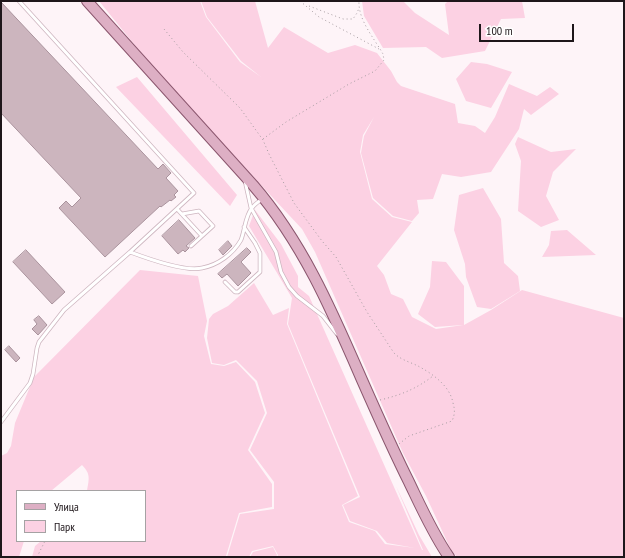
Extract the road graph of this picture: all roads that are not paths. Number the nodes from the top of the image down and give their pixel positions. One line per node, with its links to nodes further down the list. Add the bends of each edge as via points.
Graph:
1 (19, 1): 6 (lane, via 194,193)
2 (87, 1): 3 (main road)
3 (243, 173): 4 (main road); 5 (lane)
4 (264, 198): 5 (lane); 13 (main road, via 288,229 310,267 326,296)
5 (251, 208): 8 (lane); 13 (lane, via 276,252 281,272 289,287 323,316)
6 (177, 209): 7 (lane); 11 (lane)
7 (182, 214): 9 (lane); 9 (lane, via 199,211 213,226)
8 (244, 227): 11 (lane, via 235,249 220,261 201,269 151,260); 12 (lane, via 260,253 260,272 238,292 234,292)
9 (202, 236): 10 (lane)
10 (191, 246)
11 (130, 252): 14 (lane, via 64,310 39,342 30,383)
12 (225, 282)
13 (351, 354): 15 (main road, via 393,449)
14 (1, 422)
15 (449, 557)

